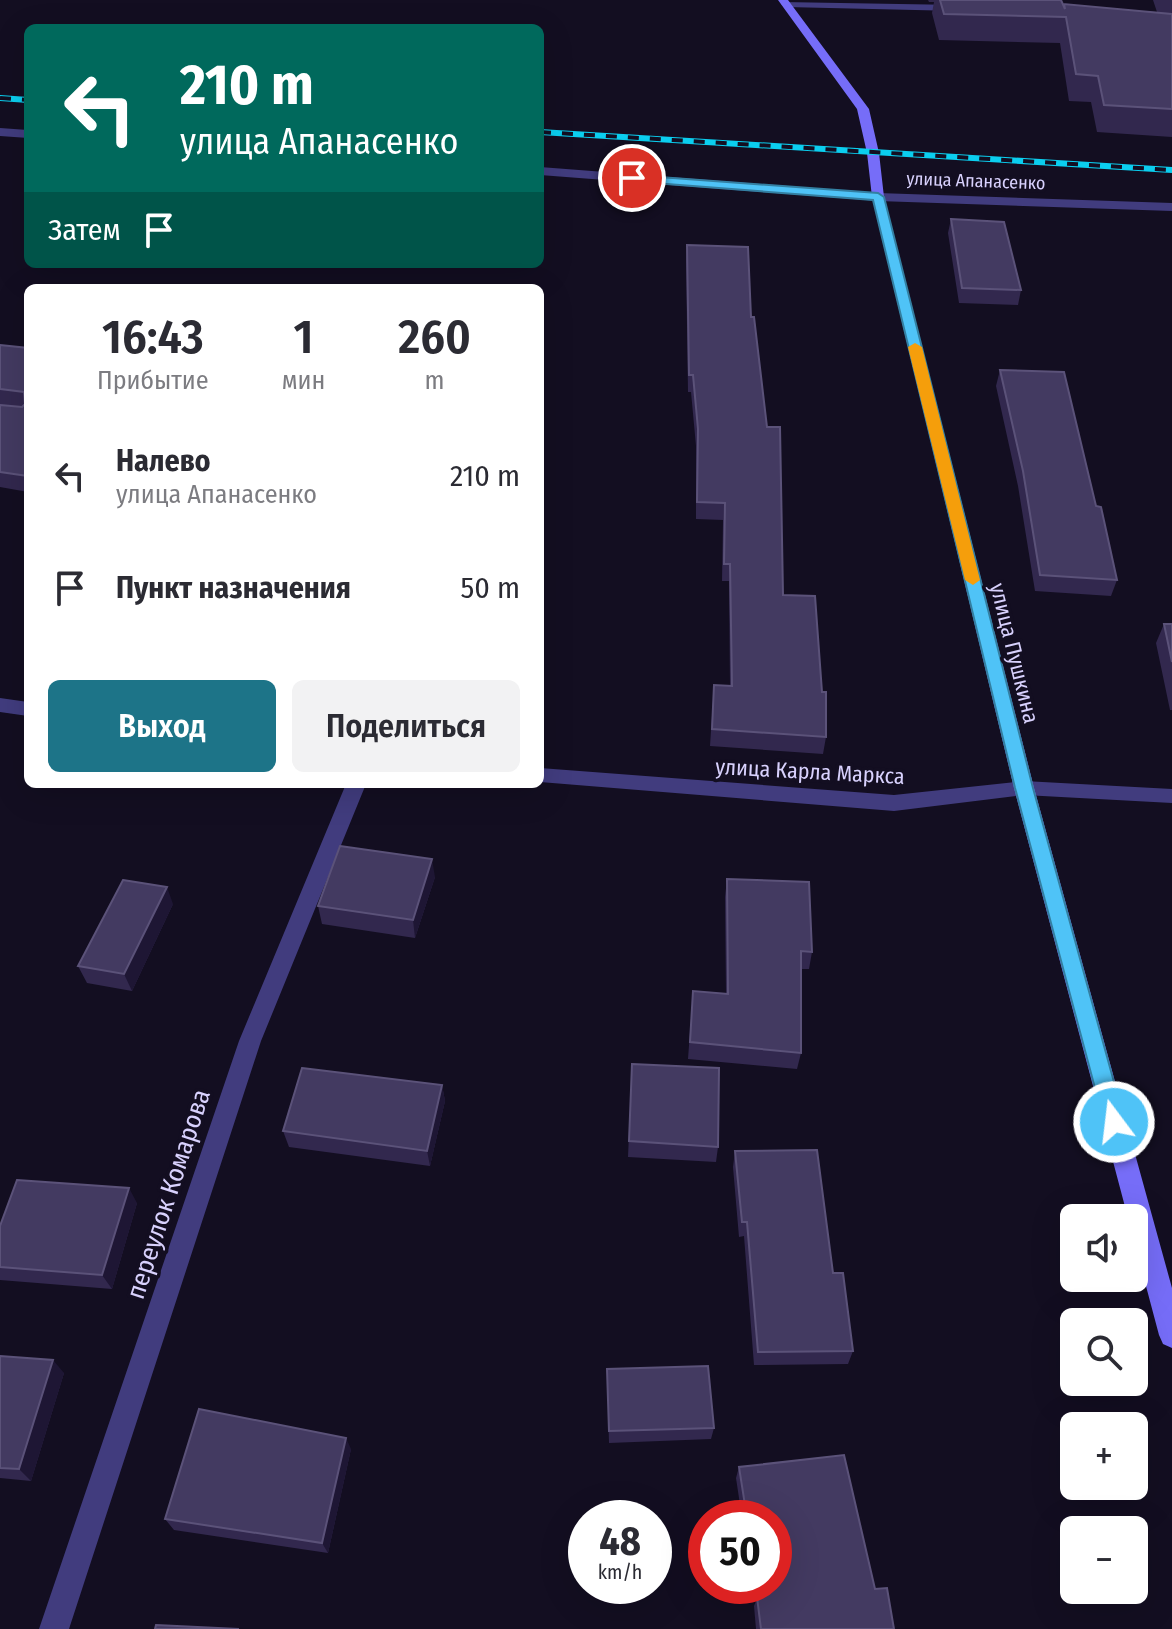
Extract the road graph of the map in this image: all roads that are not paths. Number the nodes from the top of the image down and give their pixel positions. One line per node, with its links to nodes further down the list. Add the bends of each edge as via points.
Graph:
1 (785, 2): 2 (street); 6 (main road, улица Пушкина, via 863,109)
2 (969, 8)
3 (0, 132): 4 (street)
4 (24, 134)
5 (544, 171): 6 (street, улица Апанасенко)
6 (878, 197): 7 (street, улица Апанасенко); 12 (main road, улица Пушкина)
7 (1172, 207)
8 (0, 705): 9 (street)
9 (24, 708)
10 (544, 775): 12 (street, улица Карла Маркса, via 894,803)
11 (354, 788): 15 (street, переулок Комарова, via 250,1041)
12 (1024, 788): 13 (street, улица Карла Маркса); 14 (main road, улица Пушкина)
13 (1172, 796)
14 (1172, 1335)
15 (54, 1629)

